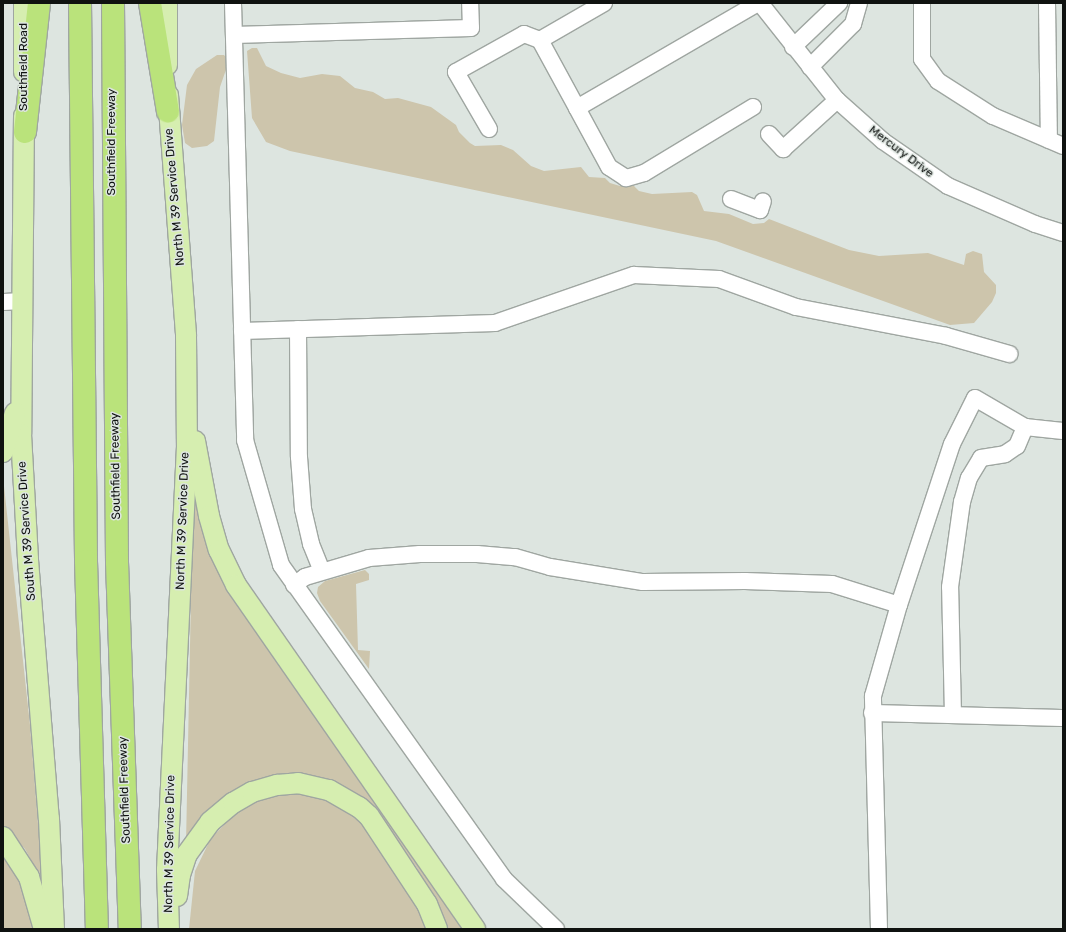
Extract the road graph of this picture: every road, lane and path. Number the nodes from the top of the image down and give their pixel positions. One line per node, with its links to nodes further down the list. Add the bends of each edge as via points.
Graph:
1 (24, 3): 25 (main road, Southfield Road)
2 (39, 3): 25 (highway)
3 (80, 3): 50 (highway, via 86,561)
4 (113, 3): 51 (highway, Southfield Freeway, via 117,562)
5 (150, 3): 23 (highway)
6 (167, 3): 23 (main road)
7 (234, 3): 15 (street)
8 (470, 3): 15 (street, via 471,28)
9 (604, 3): 16 (street)
10 (759, 3): 17 (street, Mercury Drive); 21 (street)
11 (839, 3): 17 (street)
12 (859, 3): 18 (street, via 853,24)
13 (922, 3): 27 (street, via 922,59 938,81 993,116)
14 (1047, 3): 22 (street)
15 (234, 35): 34 (street)
16 (540, 40): 21 (street); 24 (street, via 524,34 456,72)
17 (793, 47): 18 (street, Mercury Drive)
18 (810, 67): 19 (street, Mercury Drive)
19 (837, 100): 26 (street, via 780,154); 30 (street, Mercury Drive, via 883,141 948,186 1024,220)
20 (753, 107): 21 (street, via 644,173 626,178 610,167)
21 (577, 108)
22 (1056, 108): 27 (street)
23 (168, 112): 35 (main road, North M 39 Service Drive)
24 (489, 129)
25 (25, 132): 31 (main road, South M 39 Service Drive, via 22,180)
26 (769, 134)
27 (1056, 143)
28 (731, 199): 29 (street, via 760,210)
29 (762, 201)
30 (1063, 233)
31 (23, 301): 32 (street); 37 (main road, South M 39 Service Drive)
32 (3, 302)
33 (298, 329): 34 (street); 36 (street, via 495,323 634,275 719,280 796,307 946,336); 41 (street, via 299,457 303,508 311,544)
34 (242, 331): 42 (street, via 245,440 281,565)
35 (186, 336): 52 (main road, North M 39 Service Drive, via 187,446 167,870); 54 (main road, via 195,441 209,516 227,569 302,682)
36 (1009, 354)
37 (22, 374): 40 (main road, via 15,413); 49 (main road, South M 39 Service Drive, via 21,434 28,560 49,819)
38 (1026, 426): 39 (street); 43 (street, via 975,398 952,444); 45 (street, via 1017,446 1005,454 981,458 969,478 962,502 950,587)
39 (1063, 431)
40 (3, 452)
41 (322, 571): 42 (street, via 305,577); 43 (street, via 369,558 420,554 477,554 515,557 550,567 643,582 774,581 832,584)
42 (294, 585): 55 (street, via 504,879)
43 (899, 605): 44 (street, via 873,696)
44 (872, 713): 45 (street); 56 (street)
45 (953, 716): 46 (street)
46 (1063, 718)
47 (3, 837): 48 (main road, via 29,877 42,914)
48 (44, 929)
49 (54, 929)
50 (97, 929)
51 (130, 929)
52 (170, 929): 53 (main road, via 180,875 196,839 210,822 233,803 252,792 277,785 298,783 329,790 359,807 369,816 427,904)
53 (437, 929)
54 (475, 929)
55 (556, 929)
56 (879, 929)

